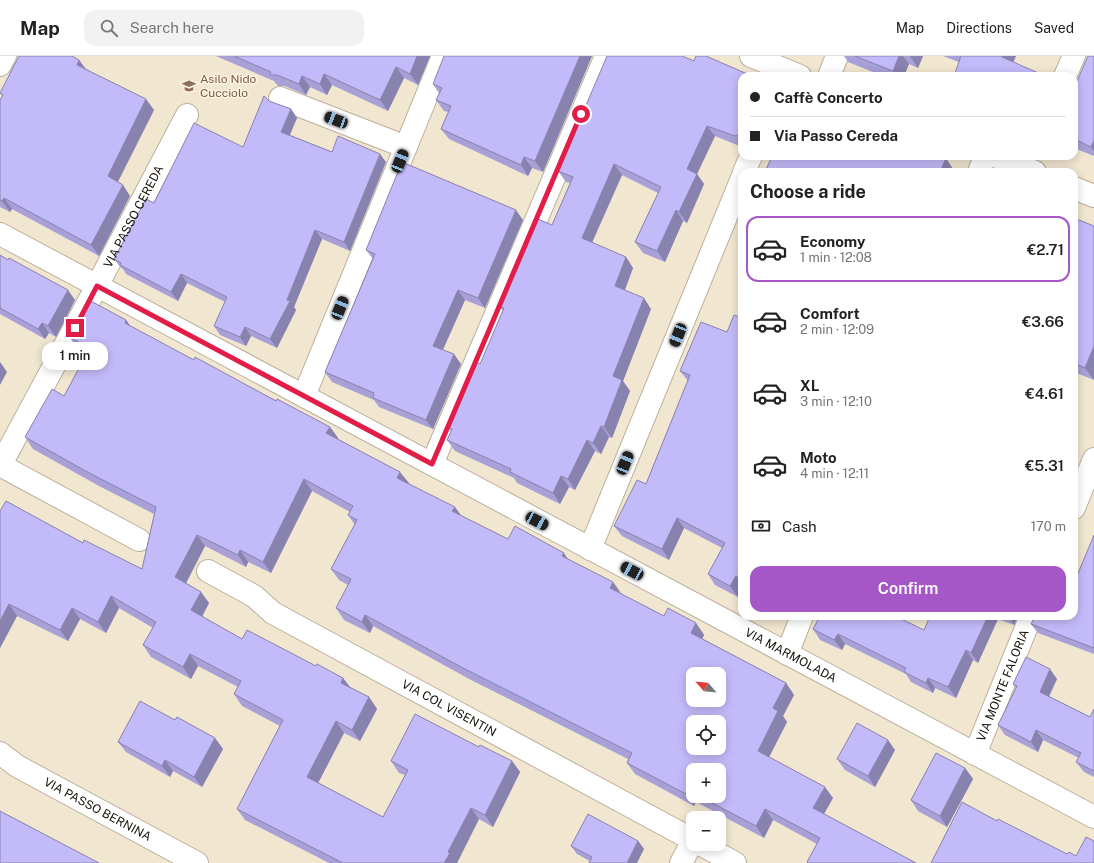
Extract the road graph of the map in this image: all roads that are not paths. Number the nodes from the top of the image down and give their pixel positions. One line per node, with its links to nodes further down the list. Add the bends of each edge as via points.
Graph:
1 (5, 56): 7 (street)
2 (443, 56): 13 (street)
3 (606, 56): 23 (street)
4 (751, 56): 8 (street)
5 (837, 56): 9 (street)
6 (1074, 56): 10 (street)
7 (0, 65)
8 (786, 72)
9 (831, 72)
10 (1067, 72)
11 (280, 98): 13 (street)
12 (187, 115): 20 (street, VIA PASSO CEREDA)
13 (406, 147): 21 (street)
14 (1010, 160): 15 (street)
15 (1032, 166)
16 (738, 188): 27 (street)
17 (1078, 190): 18 (street)
18 (1094, 196)
19 (0, 234): 20 (street, VIA MARMOLADA)
20 (97, 286): 21 (street, VIA MARMOLADA); 24 (street, VIA PASSO CEREDA)
21 (304, 396): 23 (street, VIA MARMOLADA)
22 (1094, 459): 25 (street)
23 (432, 464): 27 (street, VIA MARMOLADA)
24 (0, 466): 26 (street, VIA PASSO CEREDA)
25 (1078, 498)
26 (139, 540)
27 (590, 549): 31 (street, VIA MARMOLADA)
28 (208, 571): 35 (street, VIA COL VISENTIN, via 254,596 273,613)
29 (800, 620): 31 (street)
30 (1029, 620): 33 (street, VIA MONTE FALORIA)
31 (787, 654): 33 (street, VIA MARMOLADA)
32 (0, 753): 38 (street, VIA PASSO BERNINA, via 17,766)
33 (975, 754): 34 (street, VIA MARMOLADA)
34 (1094, 817)
35 (686, 837)
36 (688, 851): 39 (street)
37 (713, 851): 40 (street)
38 (197, 863)
39 (681, 863)
40 (735, 863)

